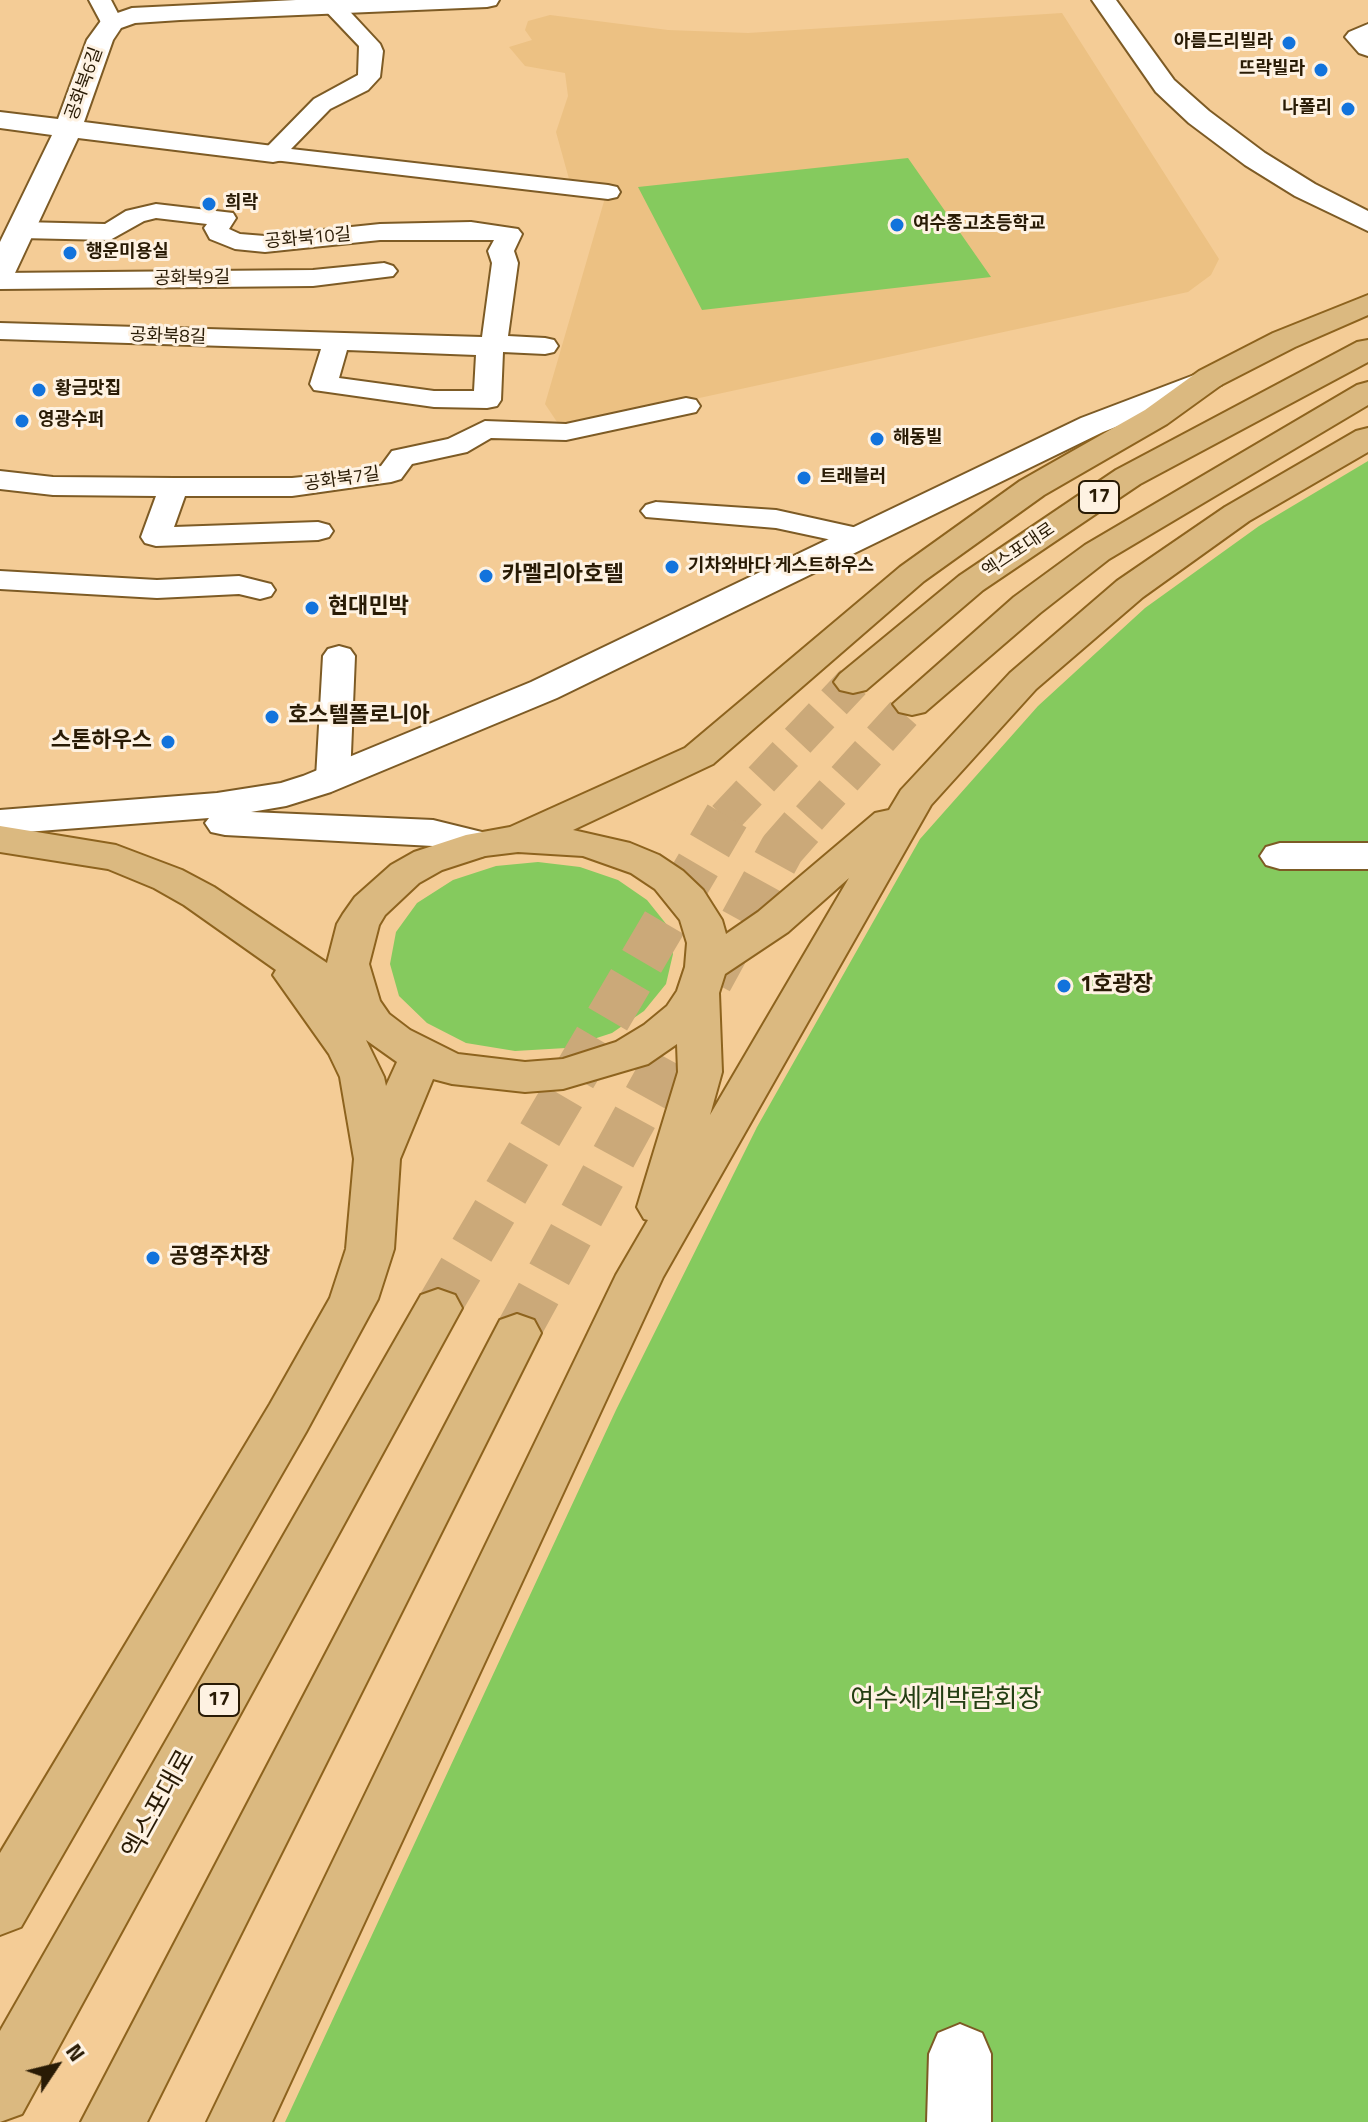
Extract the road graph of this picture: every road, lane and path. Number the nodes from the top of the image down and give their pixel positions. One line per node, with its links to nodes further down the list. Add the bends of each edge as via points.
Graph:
1 (100, 0): 5 (lane)
2 (487, 0): 4 (street, 공화북6길)
3 (1104, 0): 12 (street, via 1151,69 1199,117 1255,159)
4 (332, 6): 5 (street, 공화북6길, via 145,14); 10 (lane, via 369,44 369,77 322,104)
5 (112, 23): 9 (street, 공화북6길, via 100,40)
6 (1368, 32): 7 (street, via 1358,37)
7 (1368, 48)
8 (0, 120): 9 (street)
9 (68, 130): 10 (street, 공화북6길); 13 (street, 공화북6길)
10 (273, 154): 11 (lane, 공화북6길)
11 (608, 192)
12 (1368, 222)
13 (21, 230): 15 (street, 공화북6길); 21 (lane, 공화북10길, via 110,232 135,216 156,211 224,218 216,228 219,234 265,244 380,232 509,234 501,251 505,263)
14 (384, 271): 16 (lane, 공화북9길, via 313,278)
15 (0, 273)
16 (0, 281)
17 (1368, 304): 23 (main road)
18 (0, 331): 19 (lane, 공화북8길)
19 (336, 343): 21 (lane, 공화북8길); 21 (lane, via 324,384 487,400)
20 (545, 346): 21 (lane, 공화북8길)
21 (490, 347)
22 (1368, 349): 35 (main road, 엑스포대로 / 17, via 1128,477 971,583)
23 (1210, 378): 31 (street, via 1092,425); 42 (main road, via 1156,417 1044,481 912,574 699,756)
24 (1368, 392): 36 (main road, 17, via 1097,552)
25 (686, 406): 28 (lane, 공화북7길, via 566,432 485,429 457,446 402,457 391,473 343,482)
26 (1368, 438): 38 (main road, via 1237,514 1130,589 1023,681)
27 (0, 480): 28 (lane, 공화북7길)
28 (174, 487): 30 (lane, via 156,537)
29 (656, 511): 31 (lane, via 776,519)
30 (318, 531)
31 (860, 537): 37 (street, via 544,690)
32 (0, 580): 33 (lane, via 157,589 239,585)
33 (260, 590)
34 (339, 656): 37 (lane)
35 (853, 682)
36 (912, 704)
37 (333, 778): 39 (street, via 261,798)
38 (915, 799): 46 (main road); 50 (main road)
39 (69, 817): 40 (street); 42 (street, via 389,830)
40 (0, 822)
41 (0, 839): 45 (main road, via 93,853 138,866 199,896)
42 (499, 842): 46 (main road, via 585,843 645,864 669,880 701,920 708,943); 47 (main road, via 428,861 370,906 358,924 348,964)
43 (1280, 856): 44 (street)
44 (1368, 856)
45 (262, 941): 47 (main road); 49 (main road, via 314,999 349,1049 362,1077)
46 (702, 980): 48 (main road, via 682,1016 659,1036 599,1065 525,1077 452,1069); 50 (main road, via 700,1072)
47 (359, 1004): 48 (main road, via 374,1024)
48 (421, 1056): 49 (main road)
49 (377, 1159): 53 (main road, via 370,1249 354,1299)
50 (640, 1275): 57 (main road)
51 (438, 1308): 55 (main road, 엑스포대로 / 17)
52 (517, 1333): 56 (main road)
53 (0, 1907)
54 (960, 2054): 58 (street)
55 (0, 2092)
56 (113, 2122)
57 (239, 2122)
58 (959, 2122)

